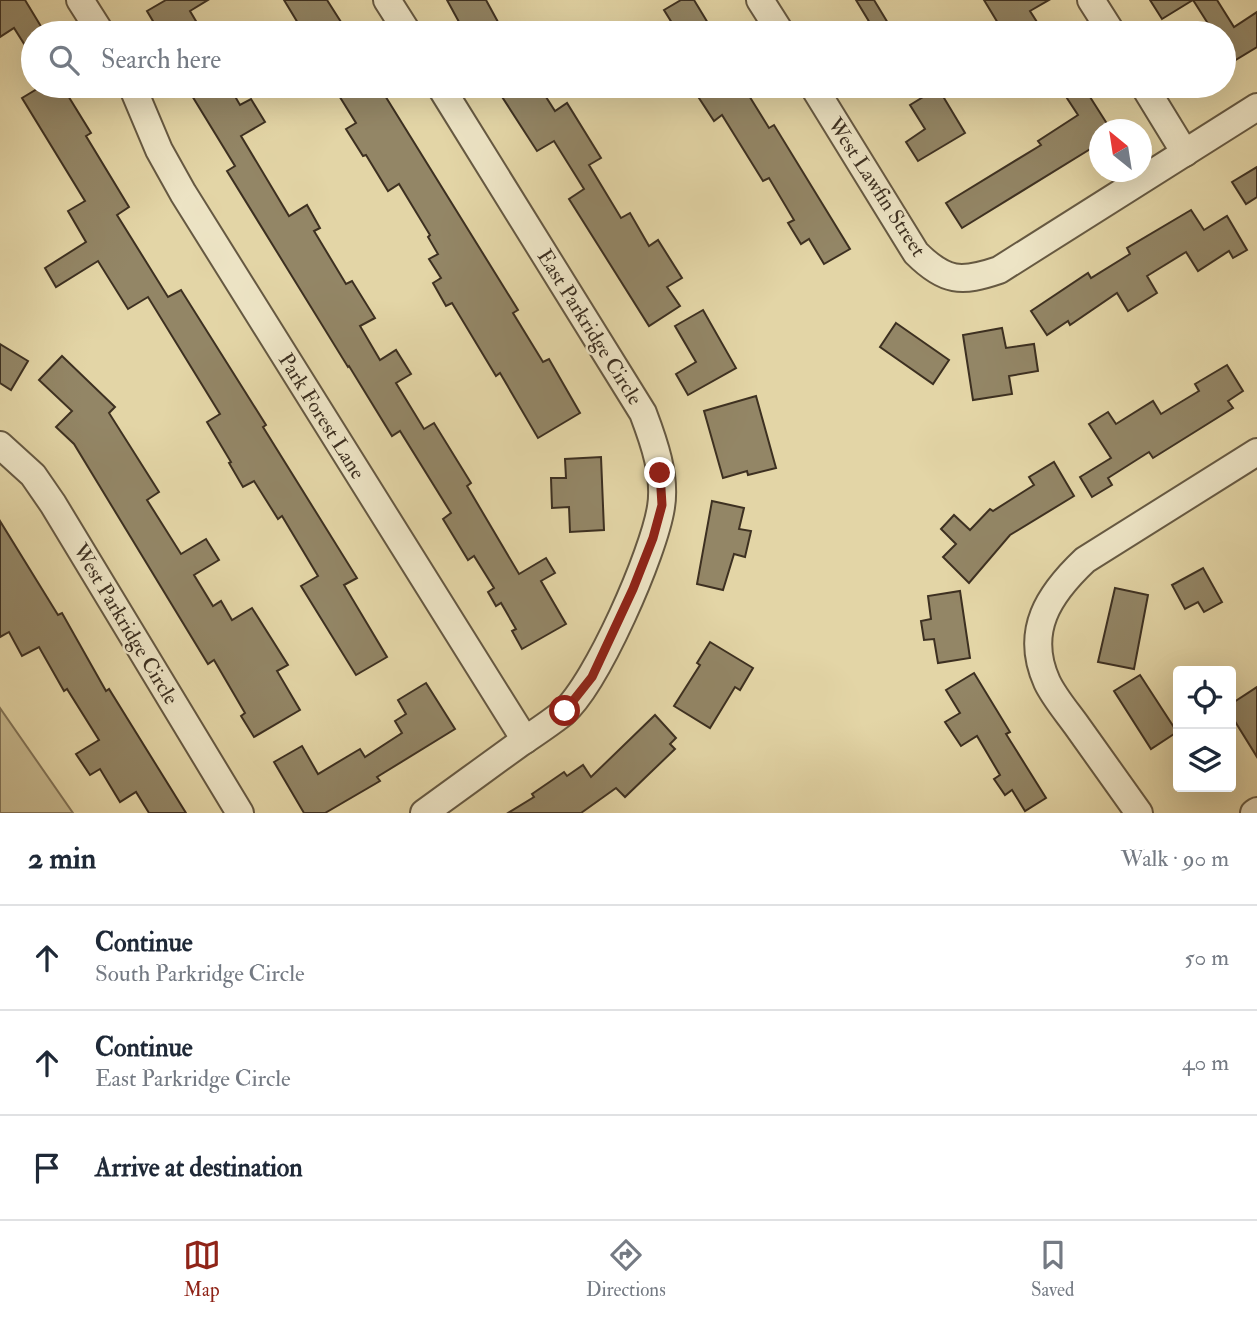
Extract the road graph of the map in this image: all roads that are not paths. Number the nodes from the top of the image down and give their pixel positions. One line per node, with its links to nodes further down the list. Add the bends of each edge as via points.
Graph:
1 (80, 0): 5 (street)
2 (387, 0): 6 (street)
3 (760, 0): 7 (street)
4 (1091, 0): 8 (street)
5 (94, 21)
6 (400, 21)
7 (773, 21)
8 (1104, 21)
9 (137, 98): 17 (street, Park Forest Lane, via 183,193)
10 (447, 98): 17 (street, East Parkridge Circle, via 643,413 660,473 662,505 653,538 592,677 565,711)
11 (820, 98): 14 (street, West Lawfin Street, via 916,253 933,270 952,277 974,278 999,270)
12 (1151, 98): 14 (street)
13 (1257, 107): 14 (street)
14 (1185, 153)
15 (0, 445): 18 (street, West Parkridge Circle, via 33,475 54,504)
16 (1257, 452): 20 (street, via 1085,559 1066,578 1041,620 1037,651 1047,683)
17 (525, 740): 19 (street, East Parkridge Circle)
18 (240, 813)
19 (424, 813)
20 (1139, 813)

